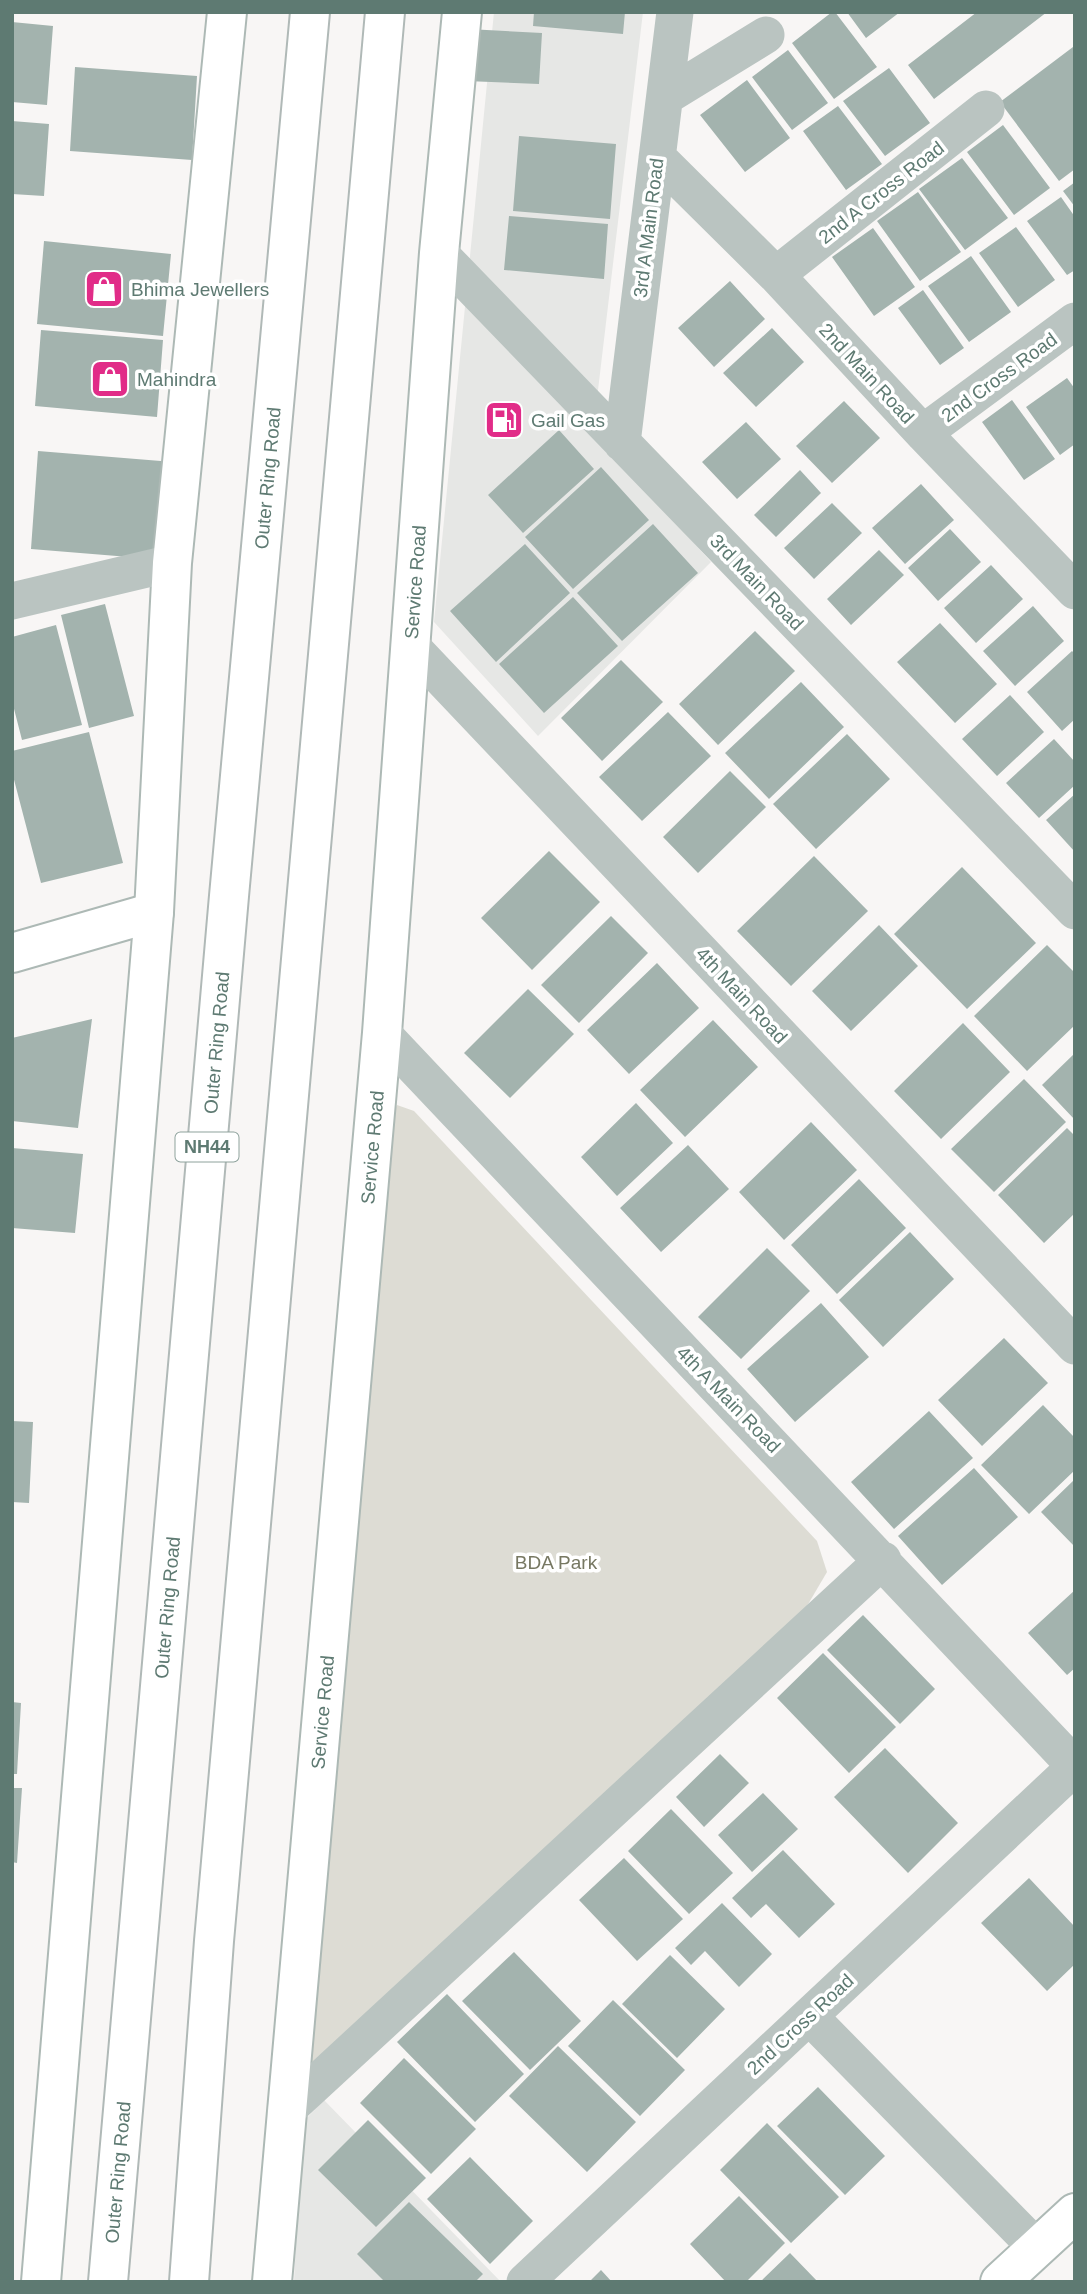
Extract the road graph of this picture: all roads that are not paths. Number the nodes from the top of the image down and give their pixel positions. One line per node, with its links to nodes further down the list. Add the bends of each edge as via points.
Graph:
1 (227, 12): 15 (main road)
2 (310, 12): 31 (main road, Outer Ring Road / NH44)
3 (385, 12): 32 (main road, via 214,1941)
4 (462, 12): 10 (main road, Service Road)
5 (675, 12): 7 (street, 3rd A Main Road)
6 (766, 35): 7 (street)
7 (665, 97): 9 (street, 3rd A Main Road)
8 (986, 109): 11 (street, 2nd A Cross Road)
9 (657, 157): 11 (street, 2nd Main Road); 14 (street, 3rd A Main Road)
10 (439, 253): 14 (street, 3rd Main Road); 18 (main road, Service Road)
11 (776, 275): 13 (street, 2nd Main Road)
12 (1075, 321): 13 (street, 2nd Cross Road)
13 (923, 433): 16 (street, 2nd Main Road)
14 (622, 443): 19 (street, 3rd Main Road)
15 (172, 563): 17 (street); 20 (main road)
16 (1075, 591)
17 (12, 600)
18 (410, 645): 22 (main road, Service Road); 23 (street, 4th Main Road)
19 (1075, 911)
20 (154, 912): 21 (main road); 30 (main road)
21 (12, 953)
22 (382, 1033): 24 (street, 4th A Main Road); 27 (main road, Service Road)
23 (1075, 1346)
24 (883, 1560): 25 (street, 4th A Main Road); 27 (street)
25 (1075, 1766): 26 (street, 2nd Cross Road)
26 (809, 2016): 29 (street); 34 (street, 2nd Cross Road)
27 (286, 2111): 33 (main road, Service Road)
28 (1075, 2213): 29 (main road)
29 (1037, 2248): 35 (main road)
30 (41, 2282)
31 (108, 2282)
32 (188, 2282)
33 (272, 2282)
34 (525, 2282)
35 (1000, 2282)

